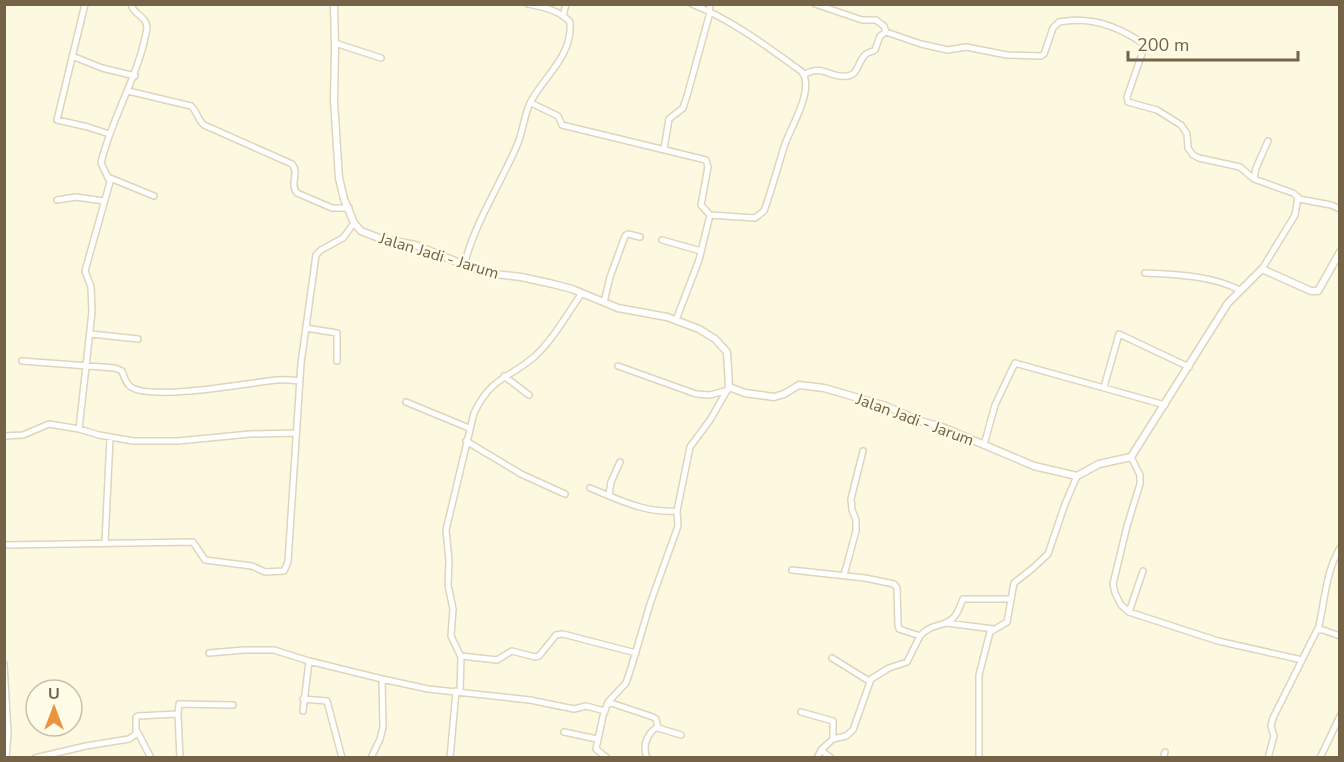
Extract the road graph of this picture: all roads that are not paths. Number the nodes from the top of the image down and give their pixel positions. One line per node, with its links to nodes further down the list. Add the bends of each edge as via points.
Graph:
1 (85, 4): 12 (street)
2 (131, 4): 15 (street, via 147,24)
3 (334, 4): 11 (street)
4 (528, 4): 9 (street)
5 (566, 4): 9 (street)
6 (692, 4): 8 (street)
7 (815, 4): 10 (street, via 862,20 876,20 885,26)
8 (710, 8): 14 (street); 20 (street, via 691,84 682,108 669,119)
9 (563, 16): 17 (street, via 570,25 568,43)
10 (886, 32): 14 (street, via 851,75 816,69); 22 (street, via 939,48 966,47 1007,55 1041,56 1059,22 1111,26 1145,45 1128,102 1157,110 1181,125 1193,155 1240,167)
11 (335, 43): 13 (street); 27 (street, via 339,178)
12 (72, 56): 15 (street, via 102,69); 18 (street, via 57,120)
13 (381, 58)
14 (805, 74): 29 (street, via 799,114 761,215 750,219)
15 (135, 76): 16 (street)
16 (128, 92): 18 (street); 27 (street, via 190,106 204,125 292,164 297,193 332,208)
17 (531, 103): 20 (street, via 558,116 562,125); 35 (street, via 519,142)
18 (109, 134): 21 (street, via 101,163)
19 (1268, 141): 22 (street)
20 (664, 149): 29 (street, via 707,161 701,205)
21 (110, 178): 23 (street); 26 (street)
22 (1254, 179): 25 (street, via 1293,193)
23 (154, 196)
24 (57, 200): 26 (street, via 76,197)
25 (1299, 200): 28 (street); 36 (street, via 1295,215)
26 (104, 201): 43 (street, via 85,271 91,288)
27 (349, 208): 30 (street)
28 (1340, 209)
29 (710, 215): 33 (street)
30 (354, 223): 35 (street, Jalan Jadi - Jarum, via 366,234 415,245); 42 (street, via 342,238 316,255)
31 (640, 237): 40 (street, via 625,236)
32 (662, 240): 33 (street)
33 (701, 251): 41 (street)
34 (1340, 252): 36 (street, via 1315,292)
35 (464, 266): 39 (street, Jalan Jadi - Jarum)
36 (1262, 269): 38 (street)
37 (1145, 273): 38 (street, via 1200,276)
38 (1240, 290): 49 (street)
39 (582, 293): 40 (street, Jalan Jadi - Jarum); 50 (street, via 542,349)
40 (604, 302): 41 (street, Jalan Jadi - Jarum)
41 (676, 320): 53 (street, Jalan Jadi - Jarum, via 699,329 722,346 728,358)
42 (306, 328): 46 (street, via 337,333); 51 (street)
43 (91, 334): 44 (street); 47 (street)
44 (138, 339)
45 (22, 361): 47 (street)
46 (337, 361)
47 (87, 365): 51 (street, via 120,369 132,387 159,391); 58 (street)
48 (618, 366): 53 (street, via 696,394 710,395)
49 (1189, 367): 52 (street, via 1120,334); 56 (street)
50 (504, 376): 54 (street); 57 (street, via 481,399)
51 (300, 381): 59 (street)
52 (1104, 387): 56 (street); 63 (street, via 1015,363 995,405)
53 (728, 389): 63 (street, Jalan Jadi - Jarum, via 774,397 799,385 824,388 880,404); 71 (street, via 690,447)
54 (530, 395)
55 (406, 402): 57 (street)
56 (1165, 405): 65 (street)
57 (469, 428): 62 (street)
58 (79, 429): 60 (street, via 49,424 22,435); 61 (street)
59 (296, 433): 61 (street, via 146,442); 72 (street, via 288,562 283,572 205,560 193,542)
60 (4, 436)
61 (110, 438): 72 (street)
62 (466, 441): 69 (street, via 521,474); 87 (street, via 446,530 453,609 451,636)
63 (984, 445): 67 (street, Jalan Jadi - Jarum, via 1034,466)
64 (863, 451): 77 (street, via 851,499 856,531)
65 (1131, 457): 67 (street, via 1099,464); 79 (street, via 1140,484 1113,584 1121,605)
66 (620, 462): 70 (street)
67 (1077, 476): 78 (street, via 1048,554 1014,583)
68 (590, 488): 70 (street)
69 (565, 494)
70 (609, 495): 71 (street, via 646,510)
71 (677, 511): 86 (street, via 678,526)
72 (105, 542): 73 (street)
73 (4, 545)
74 (1340, 548): 82 (street, via 1329,572)
75 (792, 570): 77 (street)
76 (1143, 571): 79 (street)
77 (844, 575): 83 (street, via 894,584 899,629)
78 (1011, 599): 80 (street, via 963,599 957,614); 81 (street, via 1007,622)
79 (1129, 612): 89 (street, via 1218,641)
80 (947, 623): 81 (street); 83 (street, via 928,628)
81 (993, 629): 121 (street, via 979,675)
82 (1318, 630): 84 (street); 89 (street)
83 (920, 636): 93 (street, via 907,662)
84 (1340, 636)
85 (209, 653): 90 (street, via 274,650)
86 (636, 653): 87 (street, via 563,634 550,639 535,657 512,651 497,660); 96 (street, via 626,683)
87 (461, 656): 94 (street)
88 (832, 658): 93 (street)
89 (1302, 660): 122 (street, via 1272,718 1274,736)
90 (309, 661): 92 (street); 95 (street)
91 (4, 664): 110 (street)
92 (382, 679): 94 (street); 115 (street, via 383,727)
93 (869, 681): 107 (street, via 853,730)
94 (458, 692): 99 (street); 116 (street)
95 (303, 699): 98 (street); 114 (street, via 327,701)
96 (608, 702): 99 (street); 103 (street, via 653,717)
97 (232, 705): 101 (street, via 179,704)
98 (303, 711)
99 (605, 711): 108 (street)
100 (801, 712): 107 (street, via 833,721)
101 (178, 714): 104 (street, via 138,716); 113 (street)
102 (1340, 716): 123 (street)
103 (657, 727): 106 (street); 118 (street, via 647,739)
104 (137, 732): 111 (street, via 129,739); 112 (street)
105 (564, 732): 108 (street)
106 (681, 735)
107 (833, 739): 109 (street)
108 (597, 740): 117 (street, via 597,750)
109 (821, 750): 119 (street); 120 (street)
110 (6, 758)
111 (35, 758)
112 (151, 758)
113 (180, 758)
114 (342, 758)
115 (371, 758)
116 (450, 758)
117 (607, 758)
118 (647, 758)
119 (817, 758)
120 (831, 758)
121 (979, 758)
122 (1268, 758)
123 (1320, 758)

